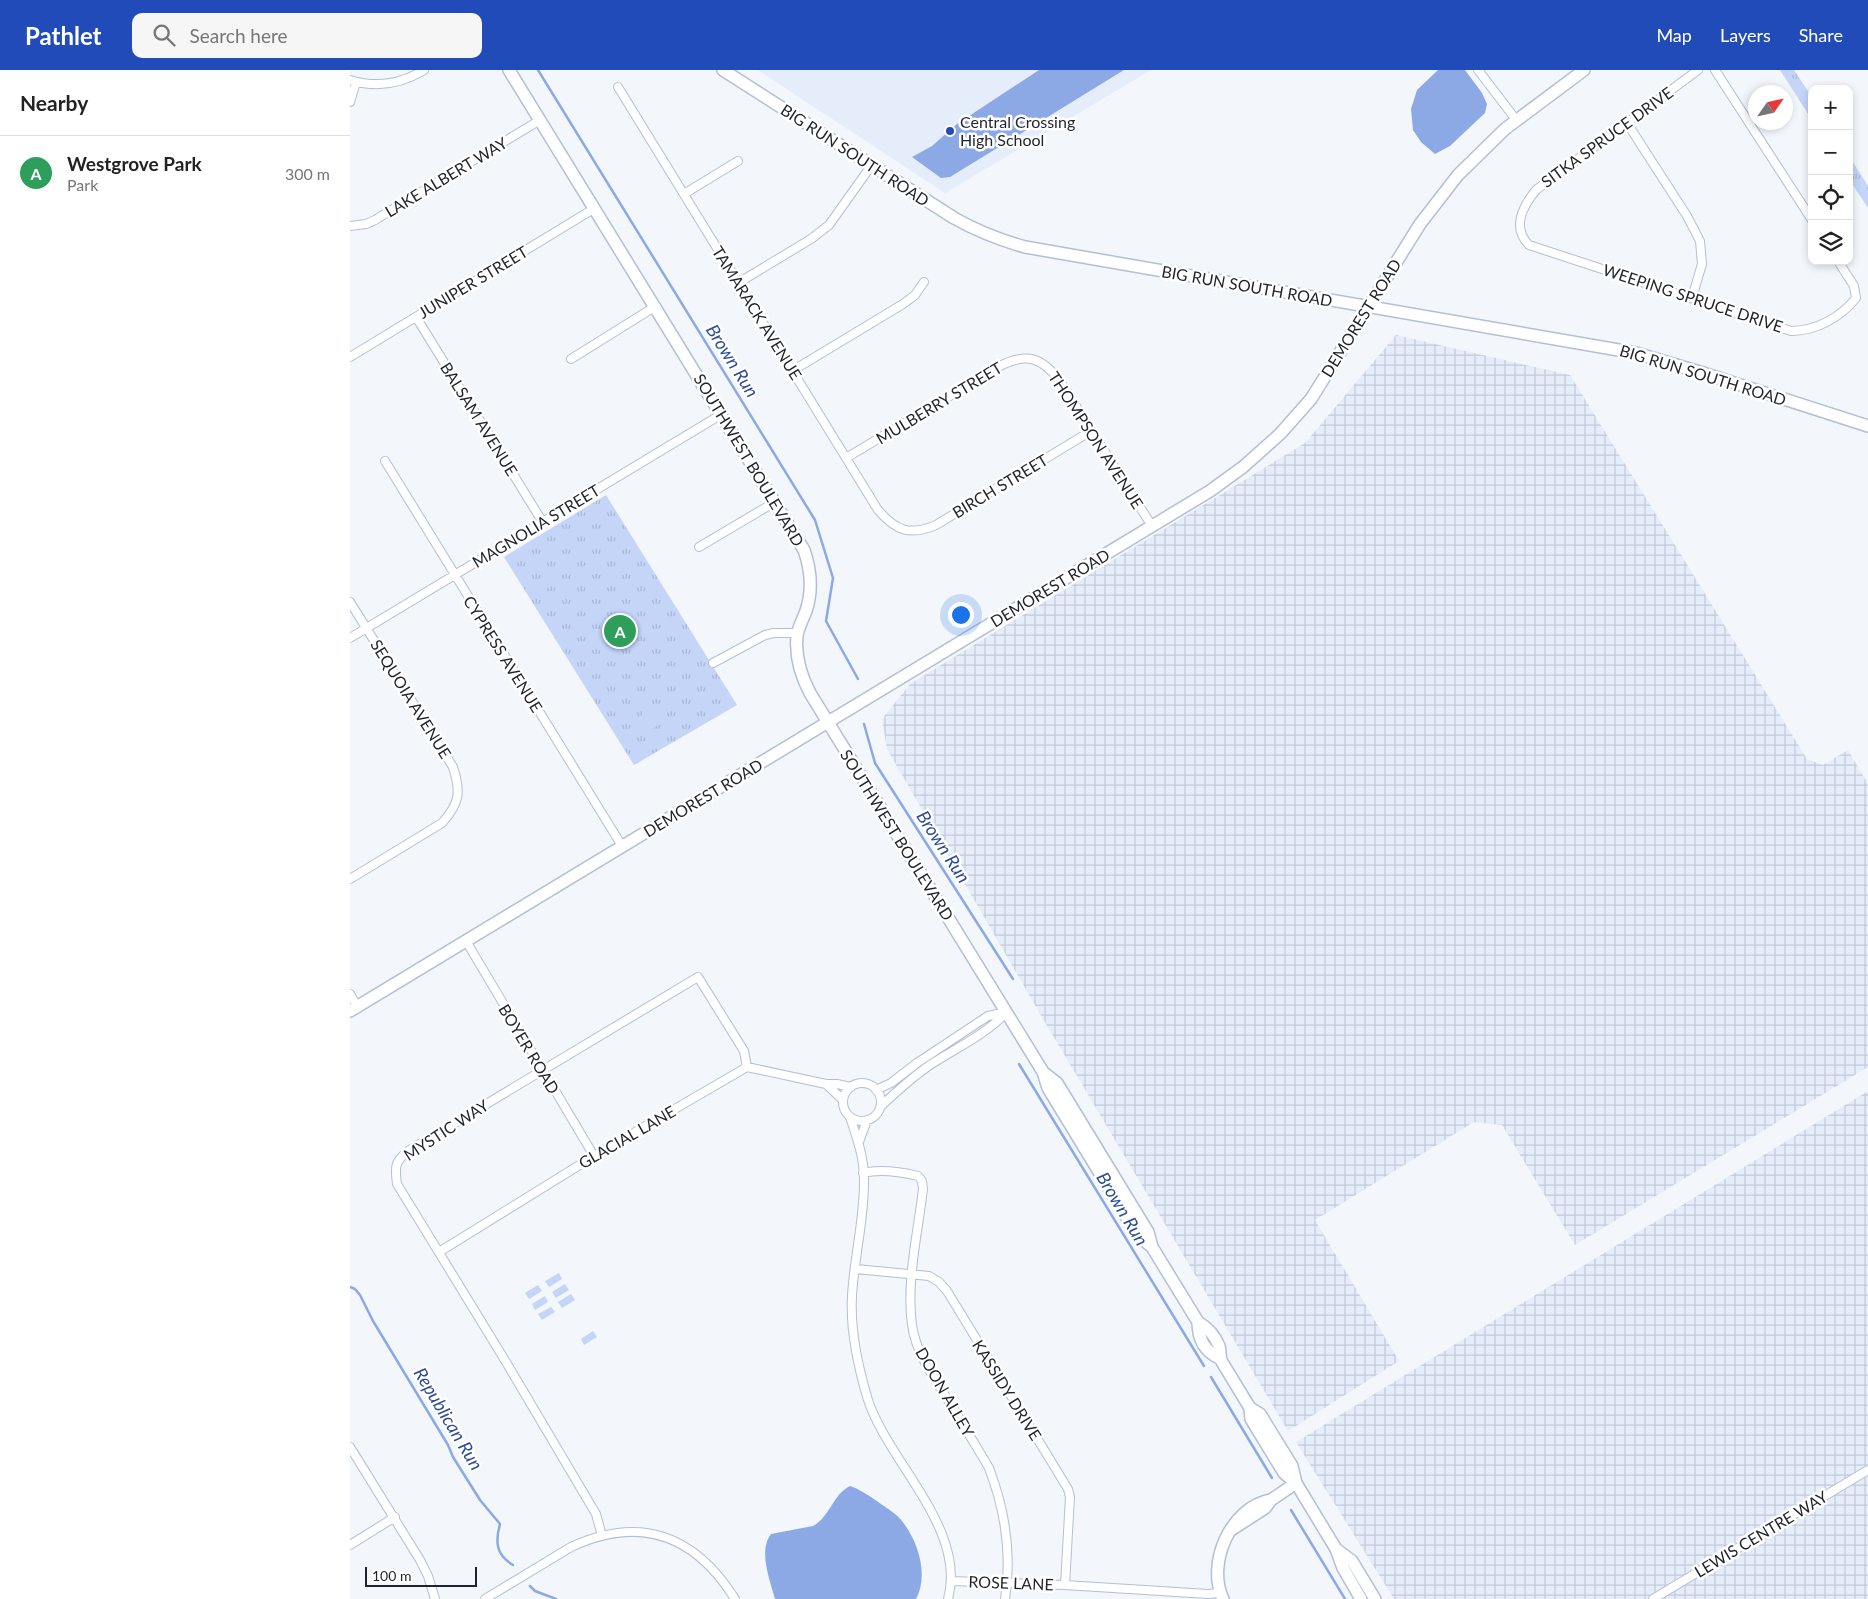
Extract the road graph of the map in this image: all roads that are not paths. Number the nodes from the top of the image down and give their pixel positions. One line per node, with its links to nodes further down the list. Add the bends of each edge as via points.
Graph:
1 (424, 70): 8 (street, via 410,78 387,84)
2 (509, 70): 11 (street, SOUTHWEST BOULEVARD)
3 (722, 70): 15 (street, BIG RUN SOUTH ROAD)
4 (1478, 70): 12 (street)
5 (1584, 70): 12 (street, DEMOREST ROAD)
6 (1698, 70): 13 (street, SITKA SPRUCE DRIVE)
7 (1715, 70): 18 (street)
8 (353, 81): 10 (street)
9 (618, 87): 16 (street, TAMARACK AVENUE)
10 (350, 102)
11 (540, 120): 17 (street, SOUTHWEST BOULEVARD); 19 (street, LAKE ALBERT WAY, via 375,220)
12 (1517, 121): 26 (street, DEMOREST ROAD, via 1458,175 1420,224)
13 (1627, 123): 20 (street, SITKA SPRUCE DRIVE, via 1536,190 1520,220); 24 (street, via 1700,241 1702,264)
14 (738, 161): 16 (street)
15 (871, 166): 23 (street, via 825,229); 26 (street, BIG RUN SOUTH ROAD, via 962,222 1013,244)
16 (684, 194): 23 (street, TAMARACK AVENUE)
17 (595, 208): 25 (street, SOUTHWEST BOULEVARD); 27 (street, JUNIPER STREET)
18 (1808, 214)
19 (350, 226)
20 (1523, 239): 24 (street, WEEPING SPRUCE DRIVE, via 1529,245)
21 (1841, 265): 24 (street, WEEPING SPRUCE DRIVE, via 1856,295 1846,309 1833,318 1801,331 1791,331)
22 (924, 282): 31 (street, via 903,304)
23 (738, 283): 31 (street, TAMARACK AVENUE)
24 (1692, 298)
25 (656, 306): 29 (street); 32 (street, SOUTHWEST BOULEVARD)
26 (1368, 307): 33 (street, BIG RUN SOUTH ROAD, via 1643,355); 39 (street, DEMOREST ROAD, via 1311,399 1280,434 1210,491)
27 (416, 317): 28 (street, JUNIPER STREET); 38 (street, BALSAM AVENUE)
28 (350, 357)
29 (571, 359)
30 (1036, 359): 34 (street, THOMPSON AVENUE, via 1050,368); 35 (street, MULBERRY STREET, via 1017,359 1000,366)
31 (792, 371): 35 (street, TAMARACK AVENUE)
32 (722, 414): 37 (street, SOUTHWEST BOULEVARD); 38 (street, MAGNOLIA STREET)
33 (1868, 426)
34 (1091, 431): 39 (street, THOMPSON AVENUE); 40 (street, BIRCH STREET, via 936,525 918,531)
35 (846, 458): 40 (street, TAMARACK AVENUE, via 878,510 890,523)
36 (385, 462): 42 (street, CYPRESS AVENUE)
37 (775, 502): 41 (street); 45 (street, SOUTHWEST BOULEVARD, via 798,538 809,565 809,602)
38 (542, 521): 42 (street, MAGNOLIA STREET)
39 (1152, 526): 48 (street, DEMOREST ROAD)
40 (904, 531)
41 (700, 548)
42 (454, 575): 44 (street, MAGNOLIA STREET); 49 (street, CYPRESS AVENUE)
43 (350, 602): 44 (street, SEQUOIA AVENUE)
44 (366, 628): 46 (street, MAGNOLIA STREET); 50 (street, SEQUOIA AVENUE, via 452,767 458,784 457,802 442,823)
45 (798, 633): 47 (street, via 765,634); 48 (street, SOUTHWEST BOULEVARD, via 801,673)
46 (350, 638)
47 (713, 664)
48 (828, 723): 49 (street, DEMOREST ROAD); 54 (street, SOUTHWEST BOULEVARD)
49 (622, 846): 51 (street, DEMOREST ROAD)
50 (350, 879)
51 (466, 941): 53 (street, DEMOREST ROAD); 56 (street, BOYER ROAD)
52 (350, 994): 53 (street)
53 (354, 1008)
54 (1007, 1012): 59 (street, via 988,1016); 61 (street, via 994,1025 906,1082); 72 (street, SOUTHWEST BOULEVARD, via 1043,1072 1057,1082 1198,1322 1208,1328 1220,1348 1220,1358 1250,1408 1260,1414 1292,1466)
55 (747, 1067): 56 (street, MYSTIC WAY, via 744,1051 698,977); 57 (street); 65 (street, GLACIAL LANE)
56 (542, 1070): 65 (street, BOYER ROAD); 67 (street, MYSTIC WAY, via 399,1158 395,1170 397,1184)
57 (826, 1084): 58 (street); 60 (street)
58 (851, 1087): 59 (street, via 859,1083); 60 (street)
59 (876, 1090): 61 (street)
60 (843, 1100): 62 (street)
61 (880, 1107): 63 (street)
62 (850, 1117): 63 (street); 64 (street)
63 (867, 1120): 64 (street)
64 (859, 1142): 66 (street)
65 (594, 1156): 67 (street, GLACIAL LANE)
66 (863, 1172): 68 (street); 69 (street, DOON ALLEY, via 910,1174 922,1181 924,1189)
67 (439, 1252): 74 (street, MYSTIC WAY, via 596,1514)
68 (856, 1269): 69 (street, KASSIDY DRIVE); 77 (street, via 852,1296 853,1335 869,1402 894,1451 935,1517 949,1560)
69 (912, 1274): 78 (street, DOON ALLEY, via 912,1327 920,1351 989,1468 994,1483 1006,1536); 79 (street, KASSIDY DRIVE, via 929,1276 947,1291 1068,1489)
70 (350, 1446): 73 (street)
71 (1868, 1470): 88 (street, LEWIS CENTRE WAY)
72 (1296, 1484): 76 (street, SOUTHWEST BOULEVARD); 80 (street, via 1231,1530 1222,1546 1218,1566)
73 (395, 1517): 75 (street); 81 (street, via 428,1576)
74 (602, 1536): 82 (street, via 571,1547); 83 (street, via 627,1531 644,1532 675,1541 717,1574)
75 (350, 1545)
76 (1336, 1549): 86 (street, SOUTHWEST BOULEVARD); 87 (street, SOUTHWEST BOULEVARD, via 1352,1561)
77 (951, 1581): 78 (street, ROSE LANE); 84 (street)
78 (1007, 1583): 79 (street, ROSE LANE); 85 (street, DOON ALLEY)
79 (1065, 1585): 80 (street, ROSE LANE)
80 (1221, 1596)
81 (435, 1599)
82 (485, 1599)
83 (735, 1599)
84 (948, 1599)
85 (1005, 1599)
86 (1361, 1599)
87 (1375, 1599)
88 (1653, 1599)

